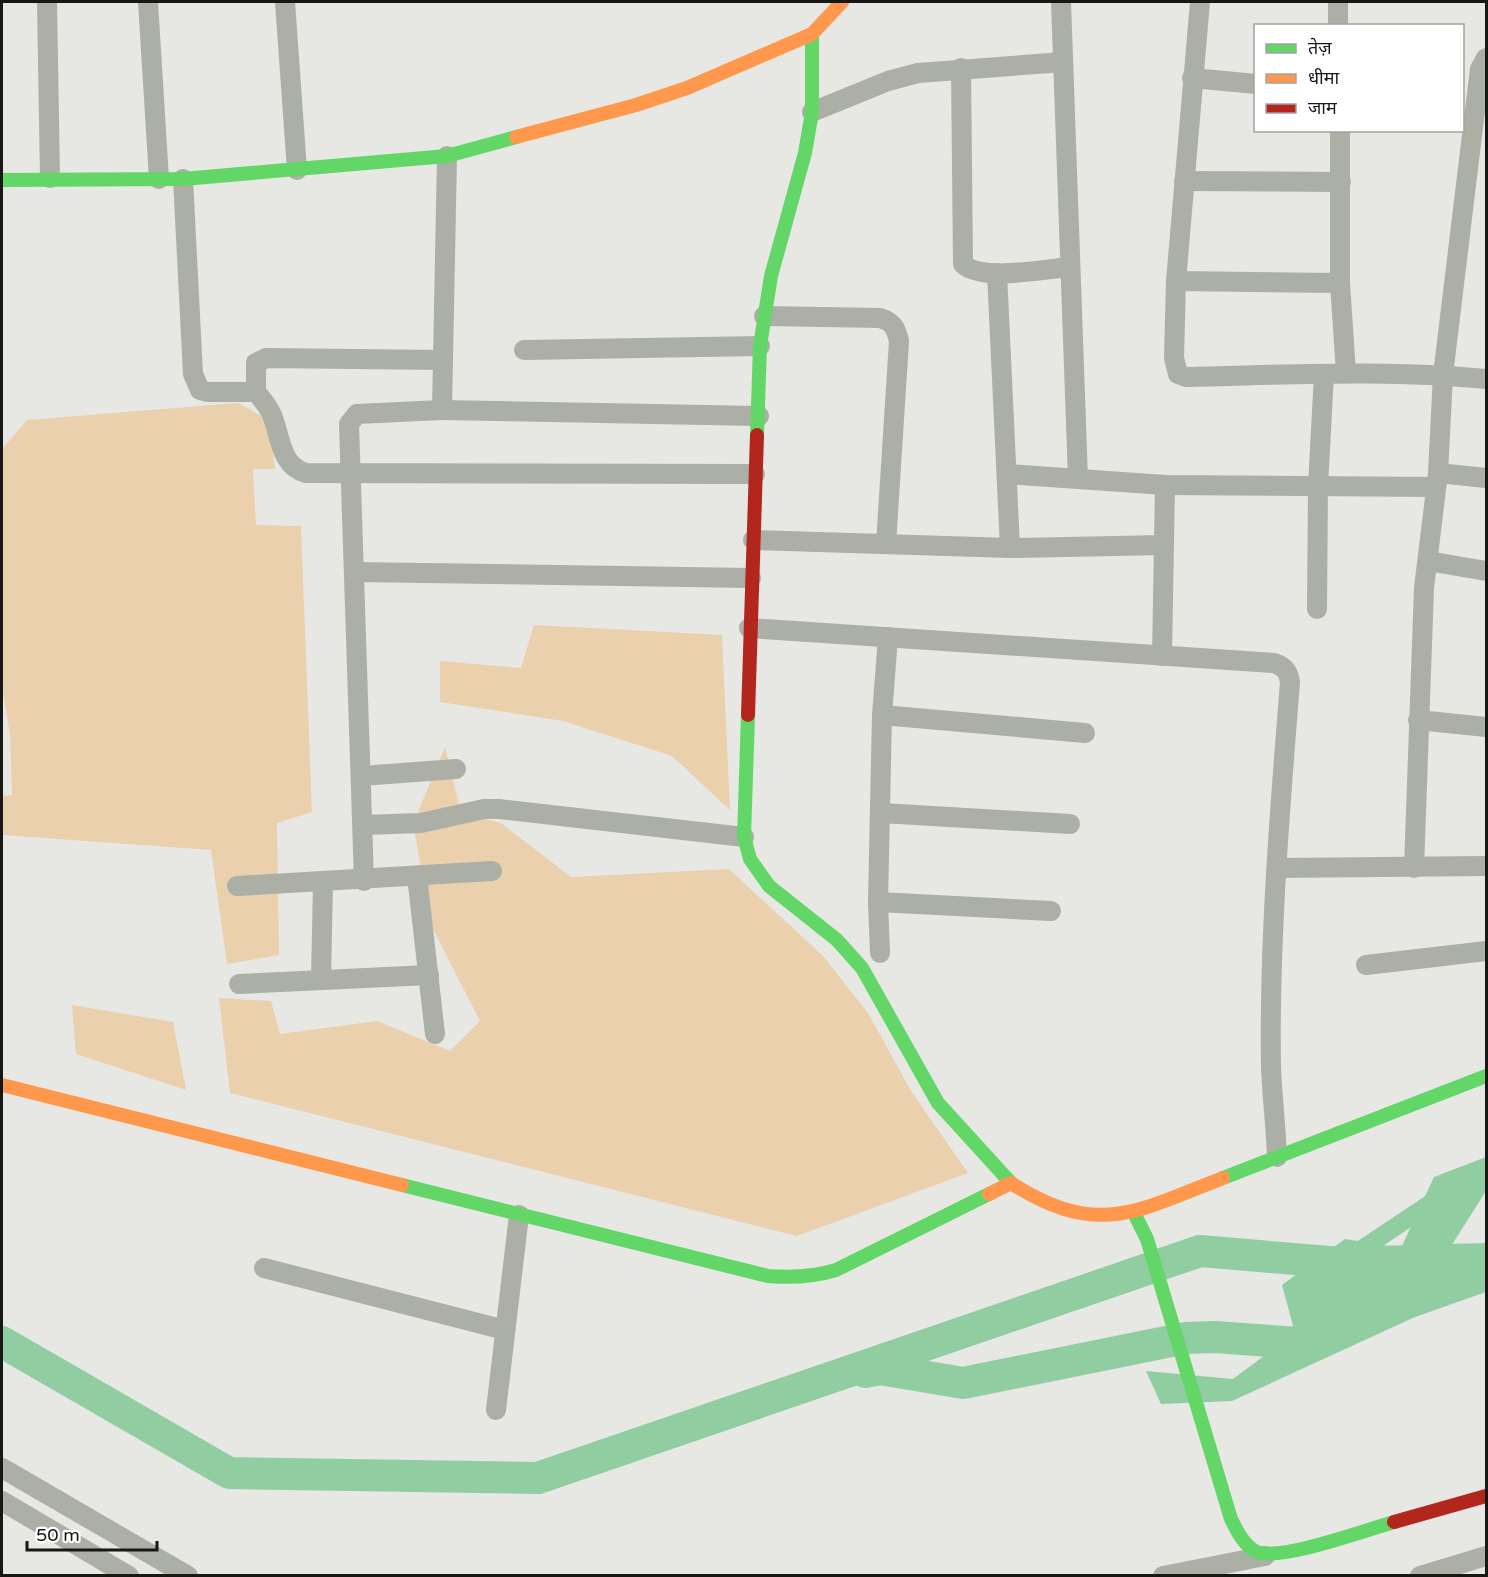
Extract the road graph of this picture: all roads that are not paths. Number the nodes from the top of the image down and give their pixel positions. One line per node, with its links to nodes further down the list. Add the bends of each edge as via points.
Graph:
1 (47, 2): 20 (street)
2 (148, 2): 21 (street)
3 (285, 2): 19 (street)
4 (842, 2): 9 (street)
5 (1061, 2): 11 (street)
6 (1200, 2): 13 (street)
7 (1338, 2): 8 (street)
8 (1338, 24)
9 (812, 34): 16 (street); 18 (street, via 687,88)
10 (1486, 58): 15 (street)
11 (1063, 62): 12 (street); 26 (street)
12 (961, 68): 16 (street, via 888,81); 27 (street, via 963,264 970,270)
13 (1192, 78): 14 (street); 24 (street)
14 (1254, 84)
15 (1470, 87): 36 (street)
16 (812, 112): 30 (street)
17 (1340, 132): 25 (street)
18 (447, 156): 19 (street); 33 (street)
19 (297, 170): 22 (street)
20 (50, 178): 21 (street); 23 (street)
21 (159, 178): 22 (street)
22 (183, 179): 38 (street, via 196,382 200,390 207,392)
23 (2, 180)
24 (1184, 181): 25 (street); 28 (street)
25 (1341, 182): 29 (street)
26 (1070, 267): 27 (street); 45 (street)
27 (997, 273): 42 (street)
28 (1176, 281): 29 (street); 35 (street, via 1174,358 1178,374)
29 (1340, 283): 34 (street)
30 (764, 316): 31 (street); 50 (street, via 880,318 890,321 896,329 899,340)
31 (760, 346): 32 (street); 40 (street)
32 (524, 350)
33 (443, 360): 38 (street, via 266,358 256,363); 39 (street)
34 (1346, 373): 35 (street); 36 (street)
35 (1324, 374): 48 (street)
36 (1443, 375): 37 (street); 46 (street)
37 (1486, 379)
38 (256, 392): 43 (street, via 267,406 283,450 296,471)
39 (442, 410): 40 (street); 43 (street, via 366,413 351,418)
40 (759, 416): 41 (street)
41 (755, 474): 43 (street); 49 (street)
42 (1007, 474): 45 (street); 52 (street)
43 (351, 475): 54 (street)
44 (1486, 478): 46 (street)
45 (1078, 479): 47 (street)
46 (1437, 480): 48 (street); 53 (street)
47 (1165, 485): 48 (street); 51 (street)
48 (1318, 486): 57 (street)
49 (753, 540): 50 (street); 56 (street)
50 (886, 544): 52 (street)
51 (1163, 545): 52 (street); 60 (street)
52 (1010, 548)
53 (1428, 561): 55 (street); 62 (street, via 1421,620)
54 (354, 572): 56 (street); 66 (street)
55 (1486, 572)
56 (751, 579): 58 (street)
57 (1317, 609)
58 (749, 628): 59 (street); 70 (street)
59 (888, 637): 60 (street); 61 (street)
60 (1162, 656): 72 (street, via 1274,663 1288,672)
61 (882, 715): 64 (street); 67 (street)
62 (1418, 720): 63 (street); 73 (street)
63 (1486, 727)
64 (1085, 733)
65 (456, 769): 66 (street)
66 (361, 776): 69 (street)
67 (881, 813): 68 (street); 79 (street)
68 (1070, 824)
69 (363, 825): 70 (street, via 421,823 499,809); 76 (street)
70 (744, 837): 91 (street, via 749,859 762,877 848,951 866,974 889,1008 931,1093)
71 (1486, 866): 73 (street)
72 (1277, 868): 73 (street); 90 (street, via 1271,1067)
73 (1414, 868)
74 (492, 871): 75 (street)
75 (417, 876): 76 (street); 84 (street)
76 (364, 880): 77 (street)
77 (323, 882): 78 (street); 85 (street)
78 (237, 886)
79 (878, 902): 80 (street); 82 (street)
80 (1051, 911)
81 (1486, 951): 83 (street)
82 (880, 953)
83 (1366, 964)
84 (429, 975): 85 (street); 87 (street)
85 (321, 980): 86 (street)
86 (239, 984)
87 (435, 1034)
88 (1486, 1076): 90 (street)
89 (2, 1085): 93 (street)
90 (1277, 1157): 92 (street)
91 (1011, 1183): 92 (street, via 1050,1208 1106,1217); 93 (street, via 836,1270 791,1279)
92 (1134, 1213): 100 (street, via 1146,1239 1232,1519 1249,1548)
93 (519, 1215): 95 (street)
94 (264, 1268): 95 (street)
95 (505, 1330): 96 (street)
96 (496, 1410)
97 (2, 1468): 103 (street)
98 (1486, 1496): 100 (street)
99 (2, 1501): 102 (street)
100 (1265, 1556): 104 (street)
101 (1486, 1556): 105 (street)
102 (129, 1575)
103 (188, 1575)
104 (1163, 1575)
105 (1420, 1575)

